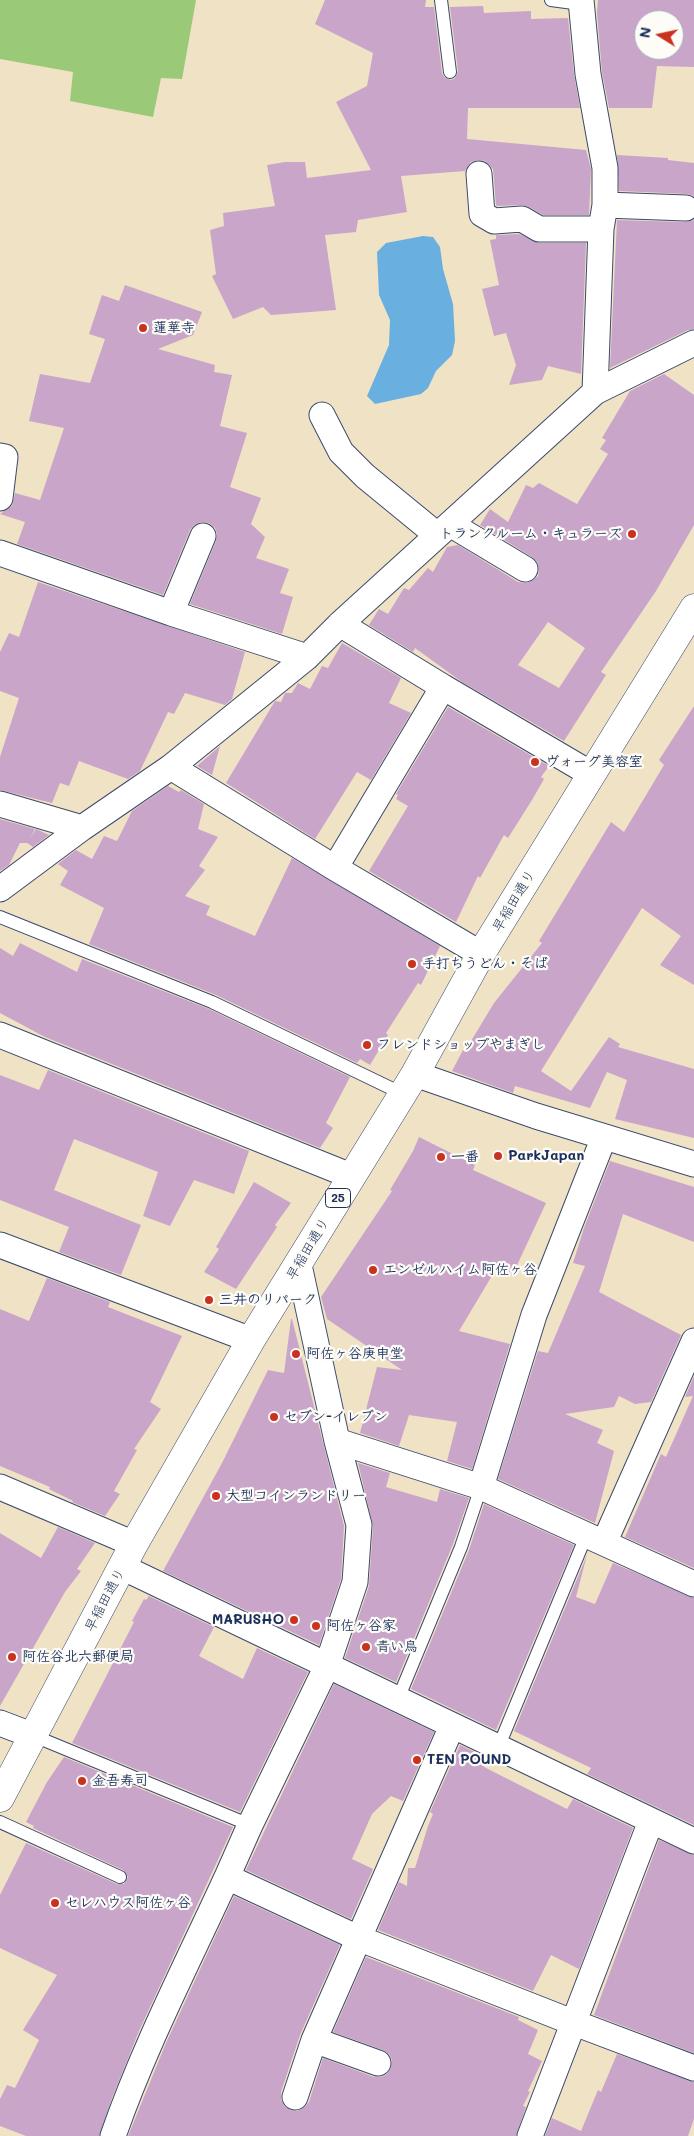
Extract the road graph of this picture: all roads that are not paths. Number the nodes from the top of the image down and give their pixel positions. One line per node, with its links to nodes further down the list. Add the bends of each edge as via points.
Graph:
1 (441, 0): 4 (lane)
2 (552, 0): 3 (lane)
3 (581, 2): 7 (street, via 588,74 606,168)
4 (450, 72)
5 (479, 174): 7 (street, via 482,214 494,221 522,220 539,229)
6 (686, 208): 7 (street)
7 (603, 217): 9 (street)
8 (694, 343): 9 (street)
9 (595, 392): 13 (street)
10 (322, 416): 13 (street, via 341,452 365,476)
11 (0, 456): 12 (street, via 5,457)
12 (0, 498)
13 (444, 530): 16 (street); 19 (street)
14 (203, 536): 18 (street)
15 (0, 553): 18 (street)
16 (526, 569)
17 (694, 608): 23 (main road, 早稲田通り / 25)
18 (171, 613): 20 (street)
19 (340, 624): 20 (street); 21 (street)
20 (307, 658): 22 (street)
21 (443, 687): 23 (street); 26 (street)
22 (171, 767): 25 (street); 26 (street)
23 (591, 774): 29 (main road, 早稲田通り / 25)
24 (0, 804): 25 (street)
25 (82, 828): 27 (street)
26 (335, 868): 29 (street)
27 (0, 889)
28 (0, 917): 31 (lane)
29 (481, 954): 31 (main road, 早稲田通り / 25)
30 (0, 1035): 34 (street)
31 (408, 1084): 32 (street, via 527,1113); 34 (main road, 早稲田通り / 25)
32 (604, 1137): 33 (street); 41 (street, via 534,1315)
33 (694, 1164)
34 (351, 1176): 36 (main road, 早稲田通り / 25)
35 (0, 1245): 37 (street)
36 (299, 1265): 37 (main road, 早稲田通り / 25); 39 (street)
37 (251, 1340): 43 (main road, 早稲田通り / 25)
38 (694, 1340): 42 (street)
39 (336, 1441): 41 (street); 45 (street, via 359,1525 355,1582)
40 (0, 1487): 43 (street)
41 (481, 1488): 42 (street); 46 (lane, via 461,1547)
42 (595, 1540): 44 (street); 50 (lane)
43 (128, 1556): 45 (street); 49 (main road, 早稲田通り / 25)
44 (694, 1584)
45 (327, 1666): 46 (street); 54 (street)
46 (398, 1699): 48 (street)
47 (0, 1723): 49 (street)
48 (452, 1726): 50 (street); 58 (street)
49 (34, 1736): 51 (main road, 早稲田通り / 25); 54 (lane)
50 (498, 1748): 53 (street)
51 (0, 1798)
52 (0, 1822): 57 (lane)
53 (650, 1822): 55 (street); 59 (street)
54 (250, 1824): 56 (street)
55 (694, 1841)
56 (227, 1876): 58 (street); 64 (street)
57 (120, 1877)
58 (358, 1938): 59 (street); 60 (street)
59 (572, 2022): 62 (street); 65 (street)
60 (314, 2040): 61 (street); 63 (street)
61 (378, 2063)
62 (694, 2068)
63 (295, 2097)
64 (113, 2136)
65 (530, 2136)

